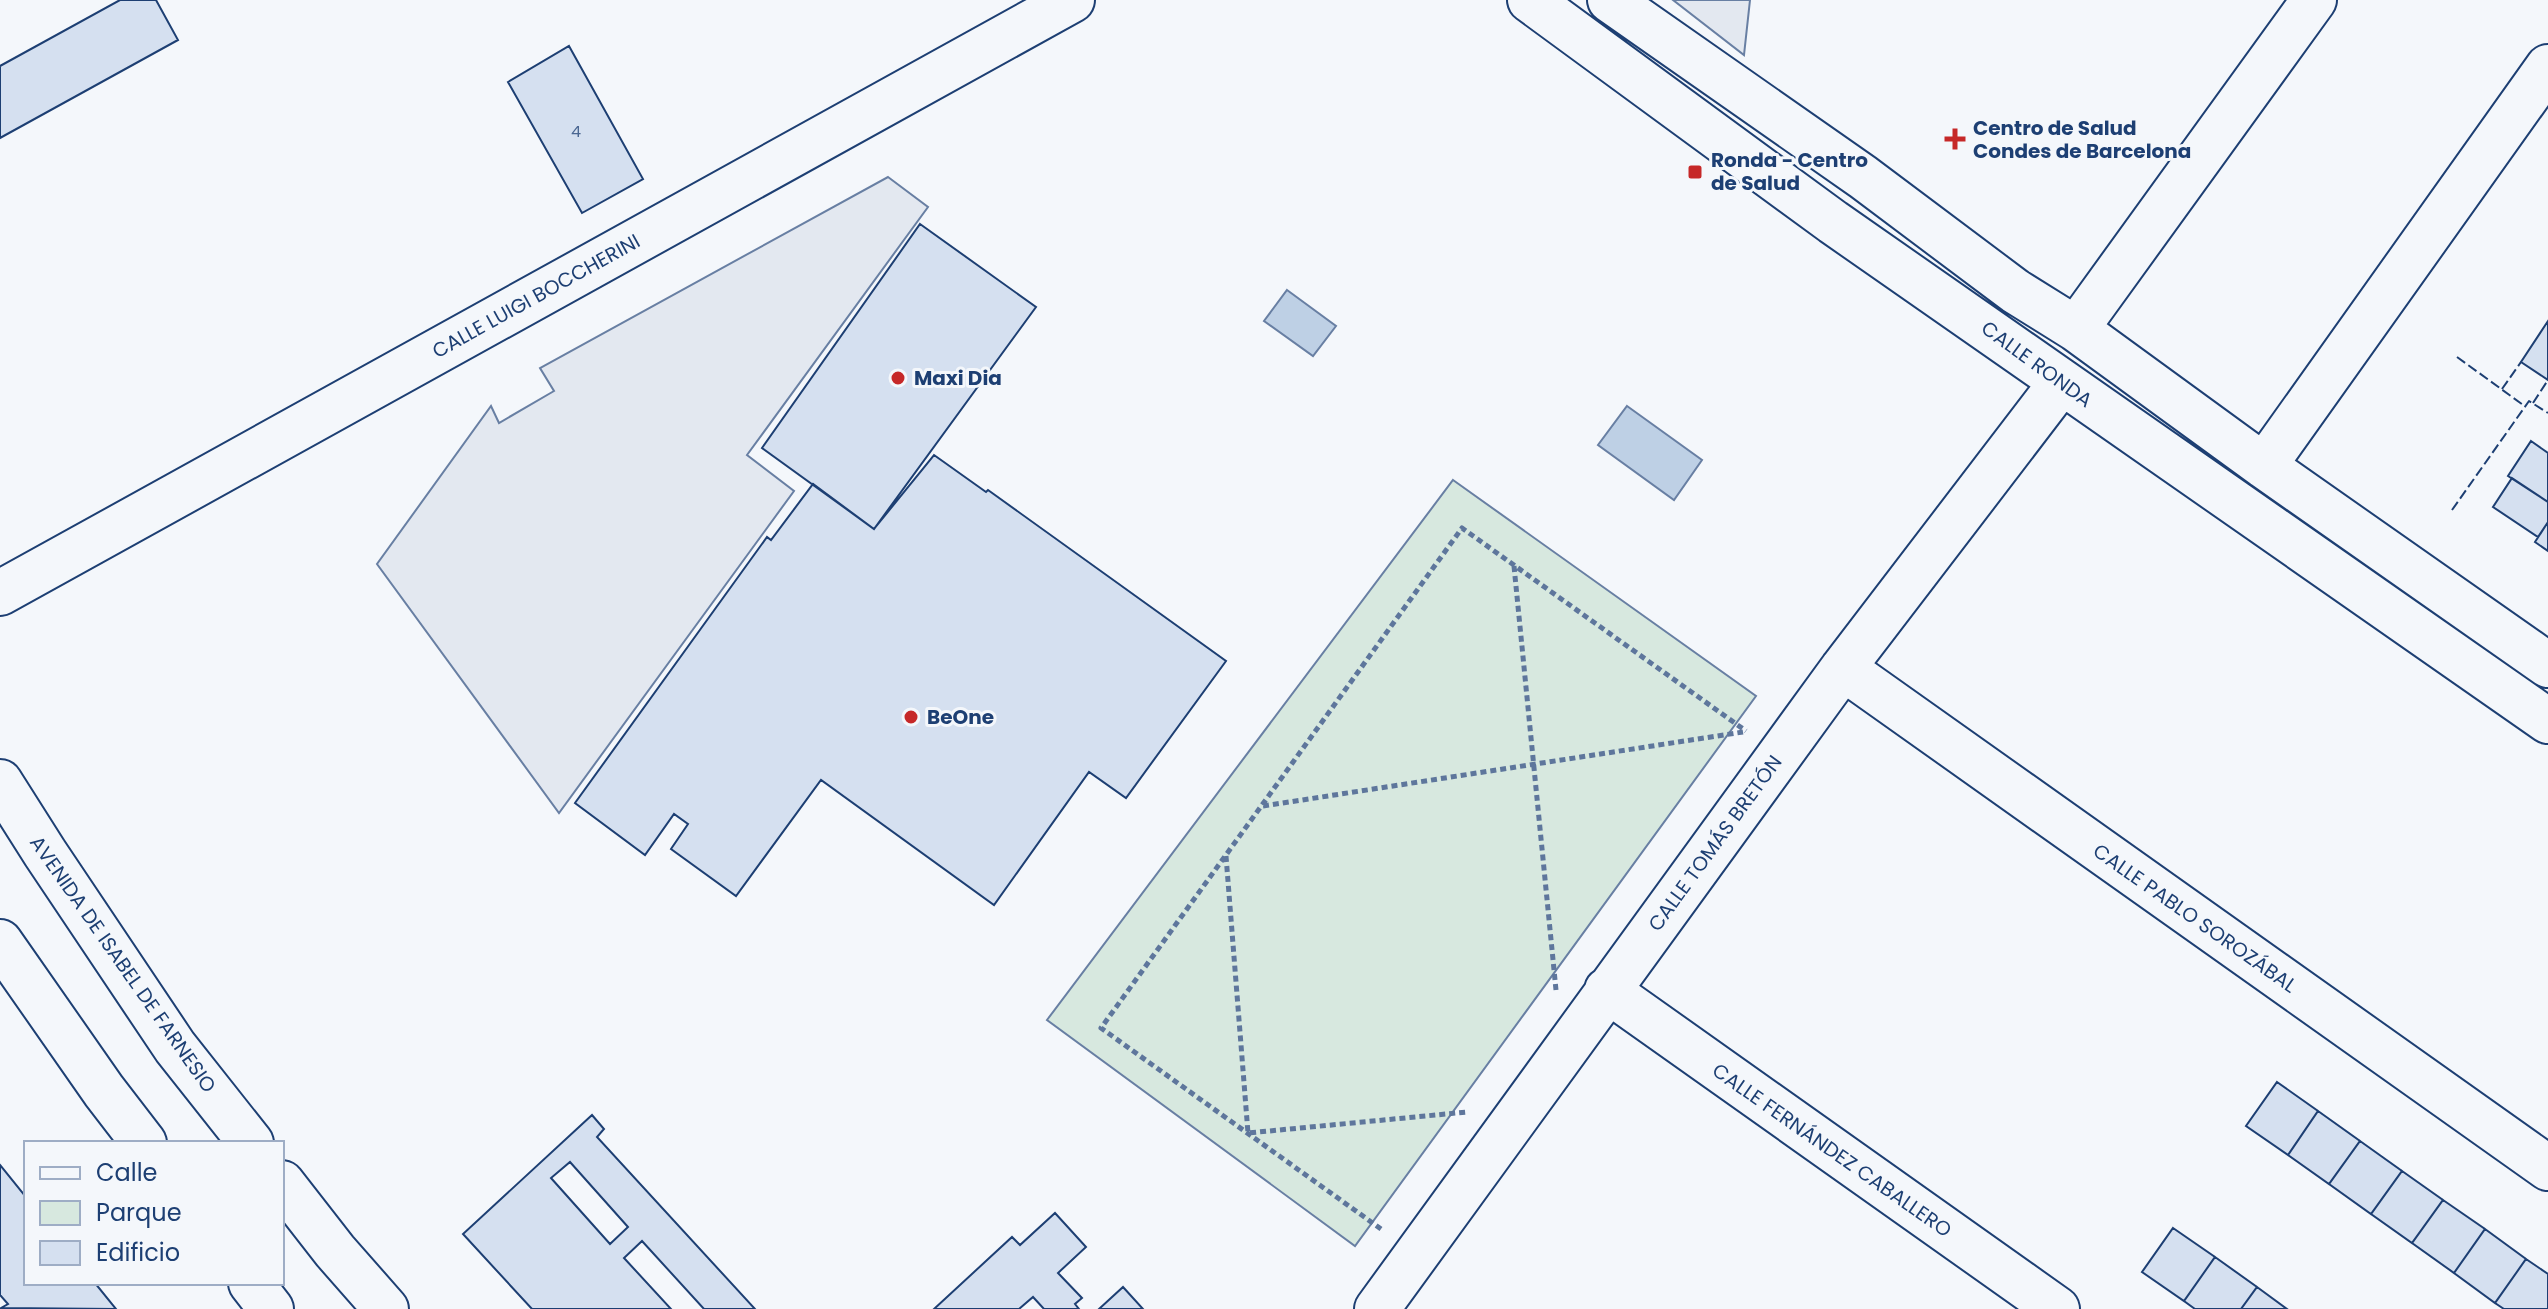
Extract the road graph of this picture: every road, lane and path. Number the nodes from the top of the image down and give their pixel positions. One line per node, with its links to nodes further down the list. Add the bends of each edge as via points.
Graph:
1 (1072, 0): 12 (street, CALLE LUIGI BOCCHERINI)
2 (1530, 0): 7 (street, CALLE RONDA)
3 (1610, 0): 6 (street)
4 (2314, 0): 8 (street)
5 (2548, 67): 10 (street)
6 (1911, 213): 7 (street); 8 (street)
7 (1881, 256): 9 (street, CALLE RONDA)
8 (2076, 329): 10 (street)
9 (2061, 383): 14 (street, CALLE TOMÁS BRETÓN); 15 (street, CALLE RONDA)
10 (2264, 466): 13 (street)
11 (1514, 565): 16 (path); 16 (path, via 1747,732); 18 (path, via 1462,528)
12 (0, 593)
13 (2548, 665)
14 (1843, 668): 21 (street, CALLE TOMÁS BRETÓN); 27 (street, CALLE PABLO SOROZÁBAL)
15 (2548, 721)
16 (1534, 765): 18 (path); 22 (path)
17 (0, 782): 26 (street, AVENIDA DE ISABEL DE FARNESIO, via 175,1047)
18 (1262, 806): 19 (path)
19 (1226, 855): 24 (path); 24 (path, via 1101,1028)
20 (0, 942): 25 (street)
21 (1607, 990): 33 (street, CALLE TOMÁS BRETÓN); 34 (street, CALLE FERNÁNDEZ CABALLERO)
22 (1556, 991)
23 (1467, 1112): 24 (path)
24 (1248, 1133): 29 (path)
25 (142, 1141)
26 (249, 1141)
27 (2548, 1168)
28 (284, 1186): 32 (street)
29 (1381, 1229)
30 (253, 1285): 31 (street)
31 (271, 1309)
32 (386, 1309)
33 (1377, 1309)
34 (2057, 1309)

